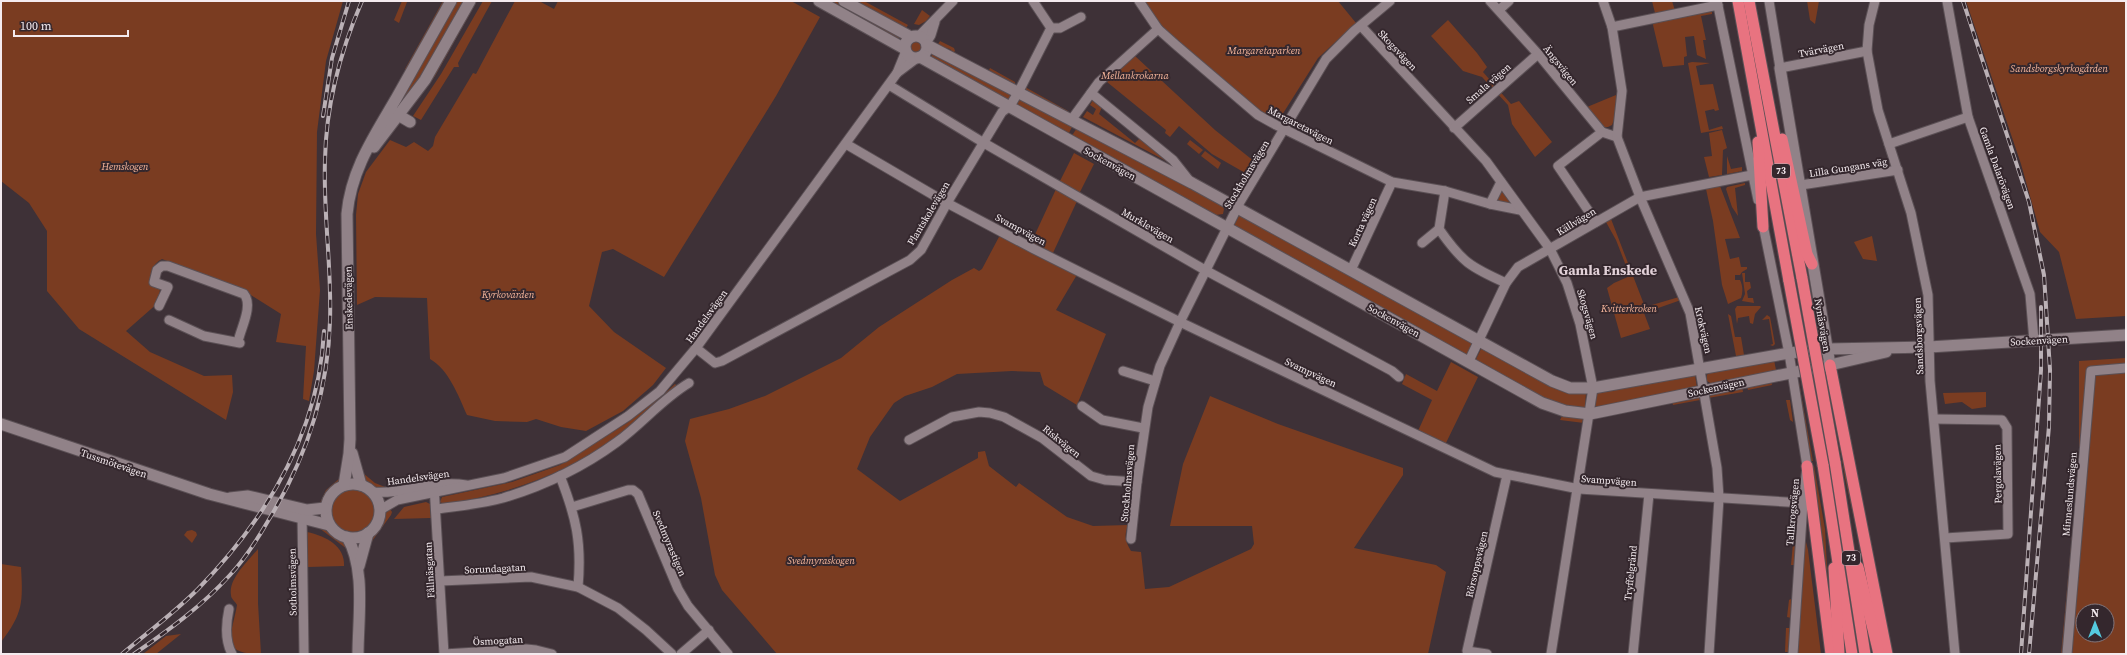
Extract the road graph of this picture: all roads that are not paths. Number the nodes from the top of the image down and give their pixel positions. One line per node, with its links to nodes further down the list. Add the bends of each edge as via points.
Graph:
1 (451, 1): 37 (street, Enskedevägen)
2 (470, 1): 37 (street, Enskedevägen, via 424,80)
3 (819, 1): 25 (street, Sockenvägen)
4 (844, 1): 24 (street, Sockenvägen)
5 (953, 1): 24 (street, via 935,22 931,36)
6 (1033, 1): 22 (street)
7 (1140, 1): 23 (street, Margaretavägen)
8 (1390, 1): 20 (street, Stockholmsvägen)
9 (1490, 1): 18 (street, Ängsvägen)
10 (1509, 1): 18 (street)
11 (1603, 1): 21 (street, Krokvägen)
12 (1738, 1): 34 (highway, 73)
13 (1750, 1): 29 (highway, Nynäsvägen / 73)
14 (1769, 1): 30 (street, Nynäsvägen)
15 (1875, 1): 26 (street, Sandsborgsvägen, via 1869,25)
16 (1947, 1): 38 (street, Gamla Dalarövägen)
17 (1717, 3): 21 (street); 49 (street)
18 (1499, 10): 27 (street, Ängsvägen)
19 (1081, 17): 22 (street, via 1060,28)
20 (1361, 26): 41 (street, Skogsvägen); 42 (street, Stockholmsvägen, via 1326,59)
21 (1612, 27): 44 (street, Krokvägen, via 1622,91)
22 (1051, 28): 33 (street, Plantskolevägen)
23 (1158, 29): 35 (street); 42 (street, Margaretavägen, via 1258,115)
24 (921, 40): 25 (street, via 906,42); 28 (street, via 926,51); 33 (street, Sockenvägen)
25 (906, 50): 28 (street, Sockenvägen, via 908,55); 31 (street, Handelsvägen)
26 (1867, 51): 30 (street, Tvärvägen); 47 (street, Sandsborgsvägen, via 1878,110)
27 (1538, 54): 41 (street, Smala vägen); 43 (street, Ängsvägen)
28 (918, 58): 31 (street, Handelsvägen); 36 (street, Sockenvägen)
29 (1761, 64): 66 (highway, via 1771,88 1807,254); 116 (highway, Nynäsvägen / 73, bridge)
30 (1780, 68): 53 (street, Nynäsvägen)
31 (897, 73): 32 (street, Handelsvägen)
32 (889, 85): 45 (street, Murklevägen); 46 (street, Handelsvägen)
33 (1019, 91): 36 (street, Plantskolevägen); 39 (street, Sockenvägen)
34 (1755, 91): 61 (highway); 118 (highway, 73, bridge)
35 (1091, 93): 39 (street); 52 (street, Sockenvägen, via 1173,160)
36 (1010, 106): 45 (street, Plantskolevägen, via 1002,112); 62 (street, Sockenvägen)
37 (394, 112): 40 (street); 97 (street, Enskedevägen, via 373,148 361,159 348,196)
38 (1968, 117): 47 (street, Lilla Gungans väg); 75 (street, Gamla Dalarövägen, via 2030,294)
39 (1072, 119): 52 (street, Sockenvägen)
40 (410, 122)
41 (1454, 128): 51 (street, Skogsvägen, via 1486,161)
42 (1285, 129): 50 (street, Margaretavägen); 58 (street, Stockholmsvägen)
43 (1602, 132): 44 (street); 60 (street, via 1558,166)
44 (1617, 137): 55 (street, Krokvägen)
45 (984, 143): 56 (street, Plantskolevägen); 67 (street, Murklevägen)
46 (846, 144): 56 (street, Svampvägen); 78 (street, Handelsvägen)
47 (1889, 144): 48 (street, Sandsborgsvägen)
48 (1898, 170): 53 (street, Lilla Gungans väg); 77 (street, Sandsborgsvägen, via 1911,212 1928,296)
49 (1752, 175): 55 (street, Källvägen); 61 (street)
50 (1392, 182): 54 (street, Margaretavägen); 68 (street, Korta vägen)
51 (1501, 182): 57 (street); 59 (street, Skogsvägen)
52 (1192, 183): 58 (street, Sockenvägen)
53 (1801, 185): 66 (street, Nynäsvägen)
54 (1445, 191): 57 (street, Margaretavägen); 63 (street)
55 (1640, 197): 60 (street, Källvägen); 84 (street, Krokvägen, via 1690,313)
56 (947, 203): 72 (street, Svampvägen); 78 (street, Plantskolevägen, via 921,250 910,260 722,361 715,363)
57 (1490, 204): 59 (street, Margaretavägen)
58 (1237, 208): 62 (street, Stockholmsvägen); 68 (street, Sockenvägen)
59 (1520, 210): 65 (street, Skogsvägen)
60 (1596, 222): 65 (street, Källvägen)
61 (1763, 226): 80 (street)
62 (1228, 227): 67 (street, Stockholmsvägen); 81 (street, Sockenvägen)
63 (1439, 229): 64 (street); 69 (street, via 1457,254 1476,270)
64 (1422, 243)
65 (1550, 249): 69 (street, Källvägen, via 1518,267); 90 (street, Skogsvägen, via 1567,283 1580,324)
66 (1812, 264): 79 (street, Nynäsvägen)
67 (1205, 270): 72 (street, Stockholmsvägen); 87 (street, Murklevägen)
68 (1351, 270): 74 (street, Sockenvägen)
69 (1506, 283): 74 (street, Källvägen)
70 (159, 306): 71 (street, via 168,287 154,282 157,270 162,266 244,294 247,298 239,340 204,336)
71 (169, 320)
72 (1180, 322): 88 (street, Stockholmsvägen); 100 (street, Svampvägen, via 1495,472)
73 (2126, 335): 75 (street, Sockenvägen)
74 (1479, 341): 81 (street, Källvägen); 90 (street, Sockenvägen, via 1552,381 1570,388)
75 (2034, 341): 77 (street, Sockenvägen)
76 (1905, 347): 77 (street, Sockenvägen); 79 (street, Sockenvägen); 82 (street, Sockenvägen)
77 (1929, 347): 94 (street, Sandsborgsvägen)
78 (696, 348): 105 (street, Handelsvägen, via 660,391 581,448 529,471 466,485 454,482)
79 (1828, 349): 80 (street, Sockenvägen); 82 (street, Nynäsvägen)
80 (1789, 353): 84 (street, Sockenvägen); 86 (street)
81 (1469, 361): 93 (street, Sockenvägen, via 1542,403 1565,411)
82 (1830, 365): 86 (street, Sockenvägen); 147 (highway)
83 (2126, 368): 149 (street, Minneslundsvägen, via 2090,372)
84 (1701, 370): 90 (street, Sockenvägen); 91 (street, Krokvägen)
85 (1123, 371): 88 (street)
86 (1792, 372): 91 (street, Sockenvägen); 99 (street, Tallkrogsvägen)
87 (1399, 377)
88 (1154, 382): 96 (street, Stockholmsvägen)
89 (689, 383): 101 (street, via 677,390 618,442)
90 (1593, 388): 93 (street, Skogsvägen)
91 (1704, 390): 93 (street, Sockenvägen); 109 (street, Krokvägen, via 1718,468)
92 (1082, 406): 96 (street, via 1102,420)
93 (1590, 414): 106 (street, Skogsvägen)
94 (1934, 419): 121 (street, Sandsborgsvägen); 121 (street, Pergolavägen, via 2002,420 2007,428 2008,534)
95 (1, 424): 115 (street, Tussmötevägen, via 115,464 227,499)
96 (1143, 428): 102 (street, Stockholmsvägen)
97 (350, 439): 103 (street, Enskedevägen); 104 (street, Enskedevägen)
98 (910, 440): 102 (street, Riskvägen, via 952,417 979,412 990,413 1004,417 1042,438 1090,476 1105,480)
99 (1807, 466): 110 (street, Tallkrogsvägen); 142 (highway)
100 (1507, 475): 106 (street, Svampvägen); 128 (street, Rörsoppsvägen, via 1467,651)
101 (560, 476): 111 (street); 113 (street, via 502,498)
102 (1136, 482): 122 (street, Stockholmsvägen)
103 (344, 485): 104 (street); 112 (street, via 335,490)
104 (361, 485): 107 (street)
105 (435, 489): 107 (street, Handelsvägen); 113 (street, Fållnäsgatan); 114 (street, Handelsvägen, via 397,500)
106 (1579, 489): 108 (street, Svampvägen); 138 (street, Skogsvägen)
107 (373, 492): 114 (street)
108 (1649, 494): 109 (street, Svampvägen); 139 (street, Tryffelgränd)
109 (1719, 498): 110 (street, Svampvägen); 140 (street, Krokvägen)
110 (1803, 503): 141 (street, Tallkrogsvägen)
111 (572, 507): 125 (street, via 578,529); 127 (street, Svedmyrastigen, via 628,490 638,494 678,589 688,606)
112 (326, 508): 115 (street, Tussmötevägen); 117 (street)
113 (437, 509): 124 (street, Fållnäsgatan)
114 (380, 510): 119 (street, via 376,524)
115 (302, 514): 117 (street, Tussmötevägen); 130 (street, Sotholmsvägen)
116 (1845, 522): 145 (highway, Nynäsvägen / 73); 146 (highway, via 1862,579)
117 (329, 525): 120 (street)
118 (1833, 529): 143 (highway); 144 (highway, 73)
119 (368, 532): 120 (street, via 361,537); 123 (street)
120 (347, 537): 123 (street, via 356,556)
121 (1945, 538): 148 (street, Sandsborgsvägen)
122 (1132, 539)
123 (358, 570): 131 (street)
124 (440, 581): 125 (street, Sorundagatan, via 531,577); 132 (street, Fållnäsgatan)
125 (578, 587): 134 (street, Sorundagatan, via 618,608)
126 (229, 609): 129 (street, via 226,624)
127 (709, 630): 135 (street); 136 (street, Svedmyrastigen)
128 (1472, 653): 137 (street)
129 (232, 654)
130 (304, 654)
131 (358, 654)
132 (444, 654): 133 (street, Ösmogatan, via 526,649)
133 (552, 654)
134 (672, 654)
135 (681, 654)
136 (728, 654)
137 (1487, 654)
138 (1551, 654)
139 (1633, 654)
140 (1709, 654)
141 (1793, 654)
142 (1831, 654)
143 (1839, 654)
144 (1852, 654)
145 (1865, 654)
146 (1878, 654)
147 (1887, 654)
148 (1955, 654)
149 (2067, 654)

